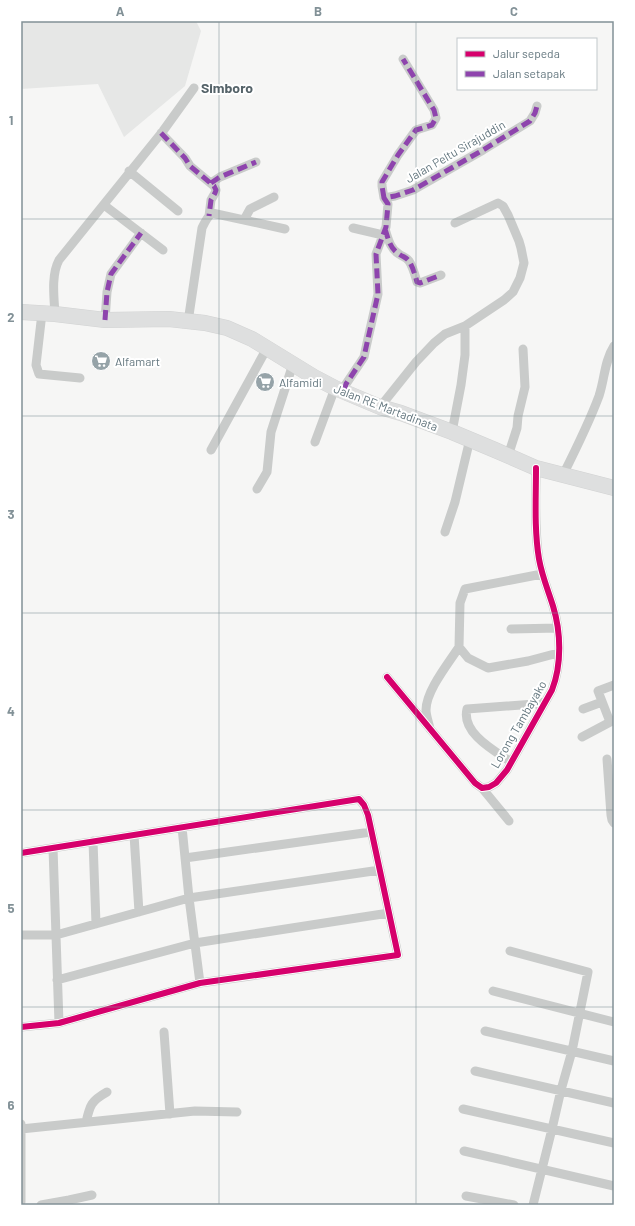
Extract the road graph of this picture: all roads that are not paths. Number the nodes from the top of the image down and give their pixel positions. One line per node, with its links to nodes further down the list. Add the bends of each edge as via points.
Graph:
1 (403, 59): 9 (street, via 434,110 436,118 432,125 416,130 398,155 382,182)
2 (194, 88): 4 (street)
3 (537, 106): 9 (street, Jalan Peltu Sirajuddin, via 530,121 477,154 414,190)
4 (161, 133): 6 (street); 7 (street, via 190,166)
5 (256, 162): 7 (street)
6 (129, 171): 10 (street); 11 (street)
7 (211, 183): 12 (street, via 216,190)
8 (274, 197): 13 (street, via 250,210)
9 (384, 198): 17 (street, via 388,204)
10 (104, 205): 18 (street); 22 (street, via 56,265)
11 (178, 211)
12 (209, 216): 13 (street, via 212,213); 24 (street, via 202,228)
13 (244, 220): 16 (street)
14 (455, 223): 25 (street, via 498,203 508,215 519,241 524,263 513,292)
15 (353, 228): 17 (street)
16 (285, 229)
17 (384, 232): 20 (street, via 391,246 412,266 417,282 420,284); 31 (street, via 376,254 378,294 364,357 346,384)
18 (141, 234): 19 (street); 23 (street, via 111,274)
19 (163, 250)
20 (441, 275)
21 (21, 312): 22 (highway, Jalan RE Martadinata)
22 (49, 314): 23 (highway, Jalan RE Martadinata); 30 (street, via 36,365 39,374)
23 (105, 320): 24 (highway, Jalan RE Martadinata, via 169,319)
24 (188, 322): 27 (highway, Jalan RE Martadinata, via 228,328)
25 (465, 326): 32 (street, via 445,334 434,343); 33 (street, via 465,356)
26 (614, 346): 39 (street, via 606,363 600,395)
27 (267, 348): 29 (highway, Jalan RE Martadinata); 36 (street)
28 (523, 349): 37 (street, via 525,387 517,428)
29 (293, 364): 31 (highway, Jalan RE Martadinata); 41 (street, via 271,432 267,472)
30 (80, 378)
31 (339, 389): 32 (highway, Jalan RE Martadinata); 35 (street)
32 (380, 407): 33 (highway, Jalan RE Martadinata)
33 (452, 432): 34 (highway, Jalan RE Martadinata)
34 (470, 439): 37 (highway, Jalan RE Martadinata); 42 (street)
35 (315, 442)
36 (211, 450)
37 (508, 456): 38 (highway, Jalan RE Martadinata)
38 (536, 468): 39 (highway, Jalan RE Martadinata); 43 (street, Lorong Tambayako, via 536,526)
39 (563, 475): 40 (highway, Jalan RE Martadinata)
40 (614, 488)
41 (257, 489)
42 (445, 532)
43 (542, 574): 44 (street, Lorong Tambayako); 46 (street, via 464,589 460,603)
44 (558, 628): 45 (street); 47 (street, Lorong Tambayako)
45 (511, 629)
46 (459, 647): 47 (street, via 468,658 488,668); 54 (street, via 427,699 426,711)
47 (558, 653): 50 (street, Lorong Tambayako, via 556,678)
48 (386, 678): 54 (street)
49 (614, 685): 51 (street, via 598,691)
50 (545, 702): 57 (street, Lorong Tambayako); 57 (street, via 467,709 467,720 473,732 486,745)
51 (602, 702): 52 (street); 53 (street)
52 (583, 709)
53 (612, 721): 55 (street)
54 (430, 730): 58 (street)
55 (582, 737)
56 (607, 759): 60 (street, via 610,815)
57 (511, 762): 58 (street, Lorong Tambayako, via 496,783)
58 (482, 788): 59 (street)
59 (510, 821)
60 (614, 823)
61 (182, 827): 62 (street, via 359,799 368,815); 63 (street); 67 (street)
62 (371, 832): 67 (street); 68 (street)
63 (134, 835): 64 (street); 70 (street)
64 (93, 841): 65 (street); 72 (street)
65 (53, 848): 66 (street); 74 (street)
66 (21, 853)
67 (185, 858): 69 (street)
68 (380, 870): 69 (street); 71 (street)
69 (189, 898): 70 (street); 75 (street)
70 (139, 912): 72 (street)
71 (389, 913): 75 (street); 78 (street, via 398,955)
72 (96, 924): 74 (street)
73 (21, 935): 74 (street)
74 (56, 935): 77 (street)
75 (195, 943): 77 (street); 78 (street)
76 (510, 950): 80 (street, via 588,972)
77 (57, 980): 82 (street)
78 (200, 983): 82 (street)
79 (493, 991): 80 (street)
80 (580, 1013): 81 (street); 86 (street)
81 (614, 1022)
82 (59, 1023): 83 (street)
83 (21, 1027)
84 (485, 1031): 86 (street)
85 (164, 1032): 94 (street)
86 (572, 1051): 87 (street); 89 (street)
87 (614, 1061)
88 (475, 1071): 89 (street)
89 (561, 1090): 91 (street); 98 (street)
90 (107, 1092): 95 (street, via 96,1098)
91 (614, 1103)
92 (463, 1109): 98 (street)
93 (237, 1112): 94 (street)
94 (170, 1114): 95 (street)
95 (86, 1122): 97 (street)
96 (21, 1123): 97 (street)
97 (21, 1129): 103 (street)
98 (552, 1129): 99 (street); 101 (street)
99 (614, 1143)
100 (464, 1150): 101 (street)
101 (543, 1169): 102 (street); 109 (street)
102 (614, 1186)
103 (21, 1191): 106 (street)
104 (92, 1195): 107 (street)
105 (466, 1196): 108 (street)
106 (21, 1202)
107 (41, 1205)
108 (514, 1205)
109 (533, 1205)

